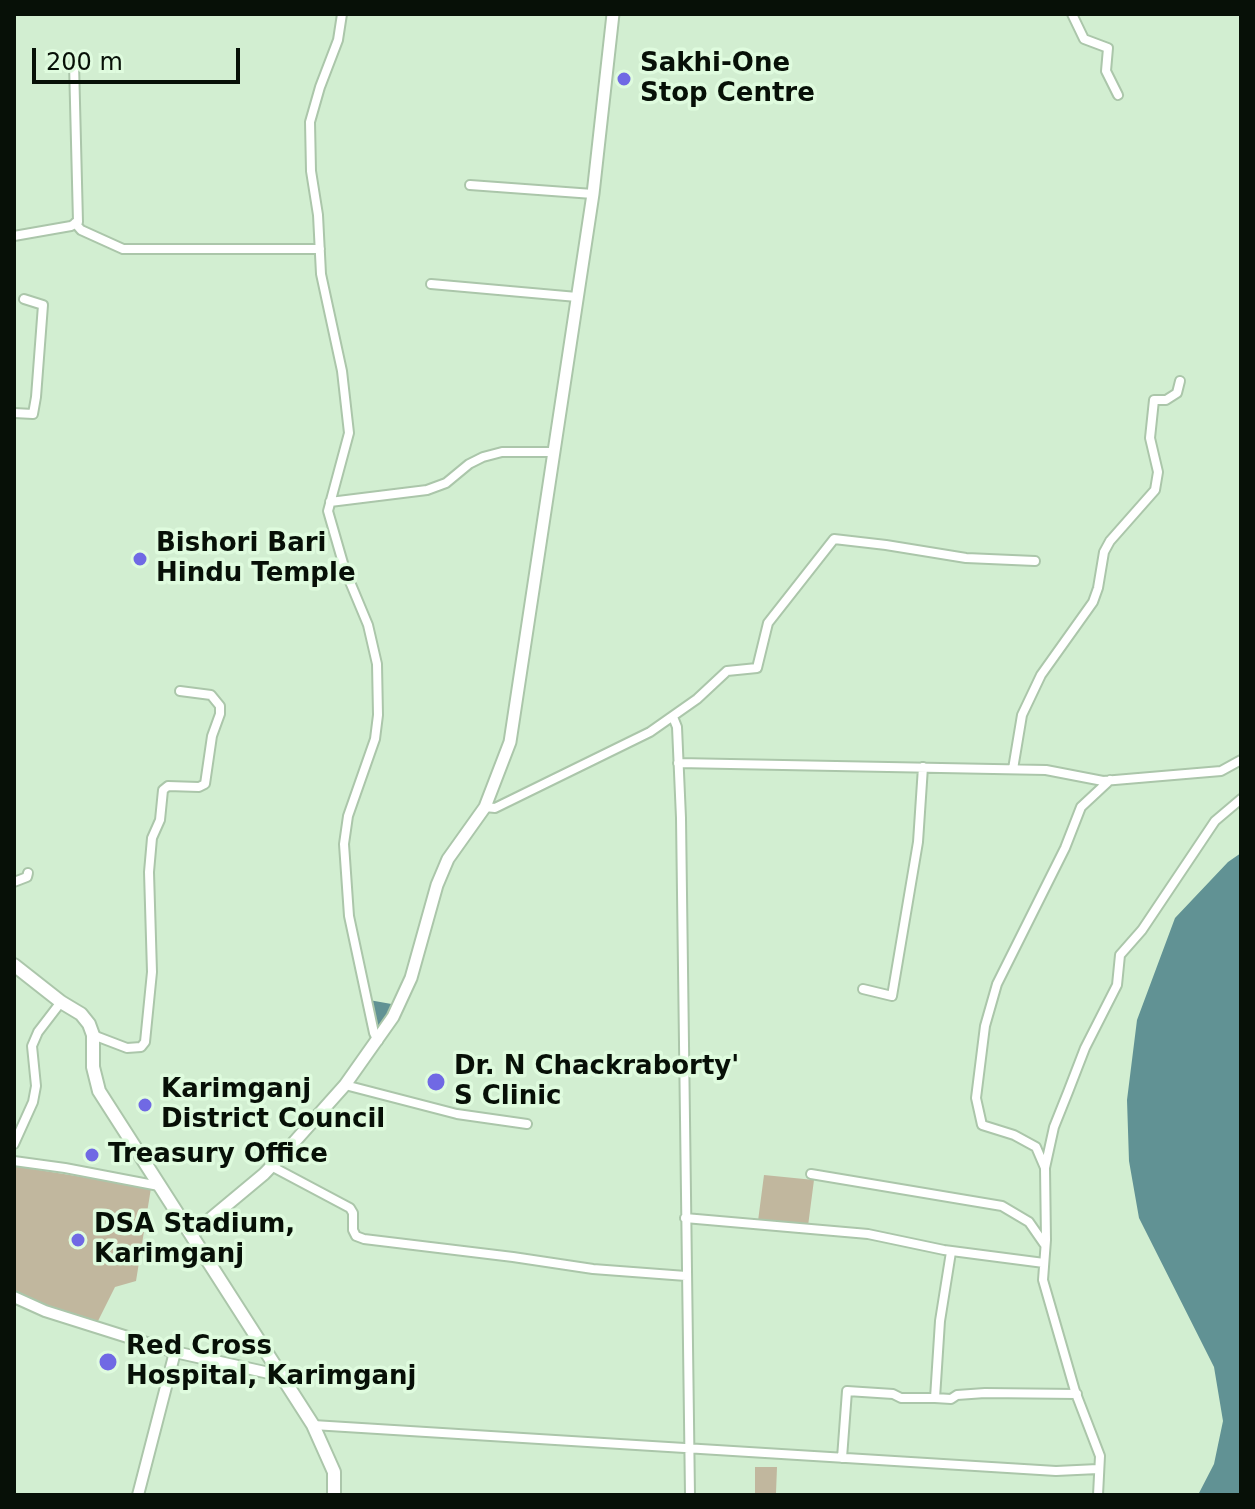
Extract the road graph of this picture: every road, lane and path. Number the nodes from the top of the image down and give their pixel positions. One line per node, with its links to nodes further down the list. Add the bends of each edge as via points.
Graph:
1 (342, 14): 10 (street, via 310,122)
2 (613, 14): 7 (main road)
3 (1072, 14): 5 (street, via 1084,39 1108,48 1106,71)
4 (74, 63): 8 (street, via 79,211)
5 (1118, 95)
6 (470, 185): 7 (street)
7 (593, 194): 12 (main road)
8 (75, 223): 9 (street); 10 (street, via 123,249)
9 (14, 236)
10 (320, 249): 17 (street, via 349,433)
11 (431, 284): 12 (street)
12 (577, 297): 16 (main road)
13 (24, 299): 15 (street, via 43,305 36,397 33,414)
14 (1180, 381): 24 (street, via 1177,393 1154,400 1150,438 1158,472 1155,490 1110,541 1093,602 1041,675 1022,715)
15 (14, 413)
16 (553, 452): 17 (street, via 502,452 469,464 446,483 427,490); 27 (main road, via 510,742)
17 (330, 502): 34 (street, via 345,570 368,625 377,664 375,739 348,816 344,844 349,916)
18 (1035, 561): 20 (street, via 966,558 834,539 768,623 757,668 727,671)
19 (180, 691): 33 (street, via 211,695 220,714 205,784 163,790 152,838 152,972 145,1042 127,1048)
20 (673, 717): 22 (street); 27 (street, via 495,808)
21 (1241, 760): 25 (street, via 1221,771)
22 (678, 763): 23 (street); 43 (street)
23 (923, 767): 24 (street); 31 (street, via 918,842 892,996)
24 (1013, 769): 25 (street)
25 (1110, 780): 40 (street, via 1081,807 997,984 985,1026 976,1098 982,1125 1036,1147)
26 (1241, 799): 40 (street, via 1215,821 1120,955 1117,985 1085,1048 1054,1127)
27 (485, 807): 34 (main road, via 448,859 406,991)
28 (28, 873): 29 (street)
29 (14, 882)
30 (14, 965): 32 (highway)
31 (863, 989)
32 (61, 1002): 33 (highway, via 81,1014); 37 (street, via 32,1046 36,1086)
33 (93, 1035): 42 (highway, via 99,1091)
34 (378, 1041): 35 (main road)
35 (345, 1085): 36 (street, via 457,1114); 39 (main road)
36 (527, 1124)
37 (14, 1144)
38 (14, 1161): 42 (street)
39 (271, 1166): 44 (main road); 48 (street, via 350,1208 353,1230 364,1239)
40 (1045, 1168): 45 (street)
41 (811, 1174): 45 (street, via 1002,1206 1029,1222)
42 (160, 1186): 44 (highway)
43 (685, 1218): 46 (street, via 868,1234); 48 (street)
44 (192, 1234): 51 (highway)
45 (1046, 1246): 47 (street)
46 (951, 1252): 47 (street); 53 (street)
47 (1044, 1263): 52 (street, via 1043,1280)
48 (686, 1276): 55 (street)
49 (14, 1297): 50 (street)
50 (175, 1352): 51 (street, via 269,1373); 58 (street)
51 (275, 1369): 54 (highway)
52 (1077, 1394): 53 (street); 57 (street, via 1100,1456)
53 (935, 1398): 56 (street, via 847,1391)
54 (313, 1425): 55 (street); 59 (highway, via 334,1472)
55 (688, 1447): 56 (street); 60 (street)
56 (842, 1458): 57 (street)
57 (1098, 1469): 61 (street)
58 (138, 1495)
59 (334, 1495)
60 (691, 1495)
61 (1098, 1495)

